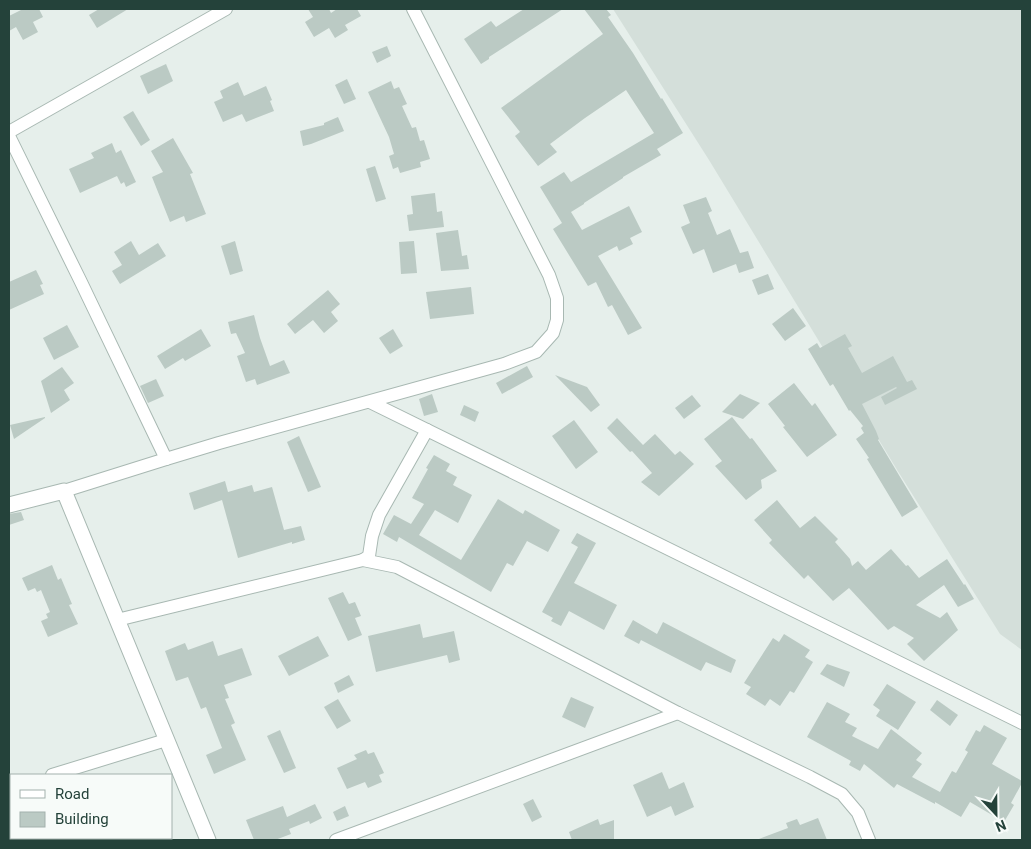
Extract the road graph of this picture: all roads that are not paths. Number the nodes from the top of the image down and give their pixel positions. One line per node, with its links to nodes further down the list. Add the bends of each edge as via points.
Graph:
1 (226, 9): 3 (street)
2 (413, 9): 5 (street, via 549,275 557,298 556,320 553,333 536,352)
3 (9, 132)
4 (9, 136): 7 (street)
5 (370, 402): 6 (street); 7 (street)
6 (426, 430): 10 (street, via 379,515 369,556); 13 (street)
7 (166, 459): 8 (street)
8 (64, 491): 9 (street); 11 (street)
9 (9, 505)
10 (363, 560): 11 (street); 12 (street, via 397,567)
11 (117, 620): 14 (street)
12 (678, 714): 17 (street); 18 (street, via 842,794 858,813)
13 (1022, 723)
14 (166, 740): 15 (street); 16 (street)
15 (55, 774)
16 (208, 840)
17 (336, 840)
18 (869, 840)

